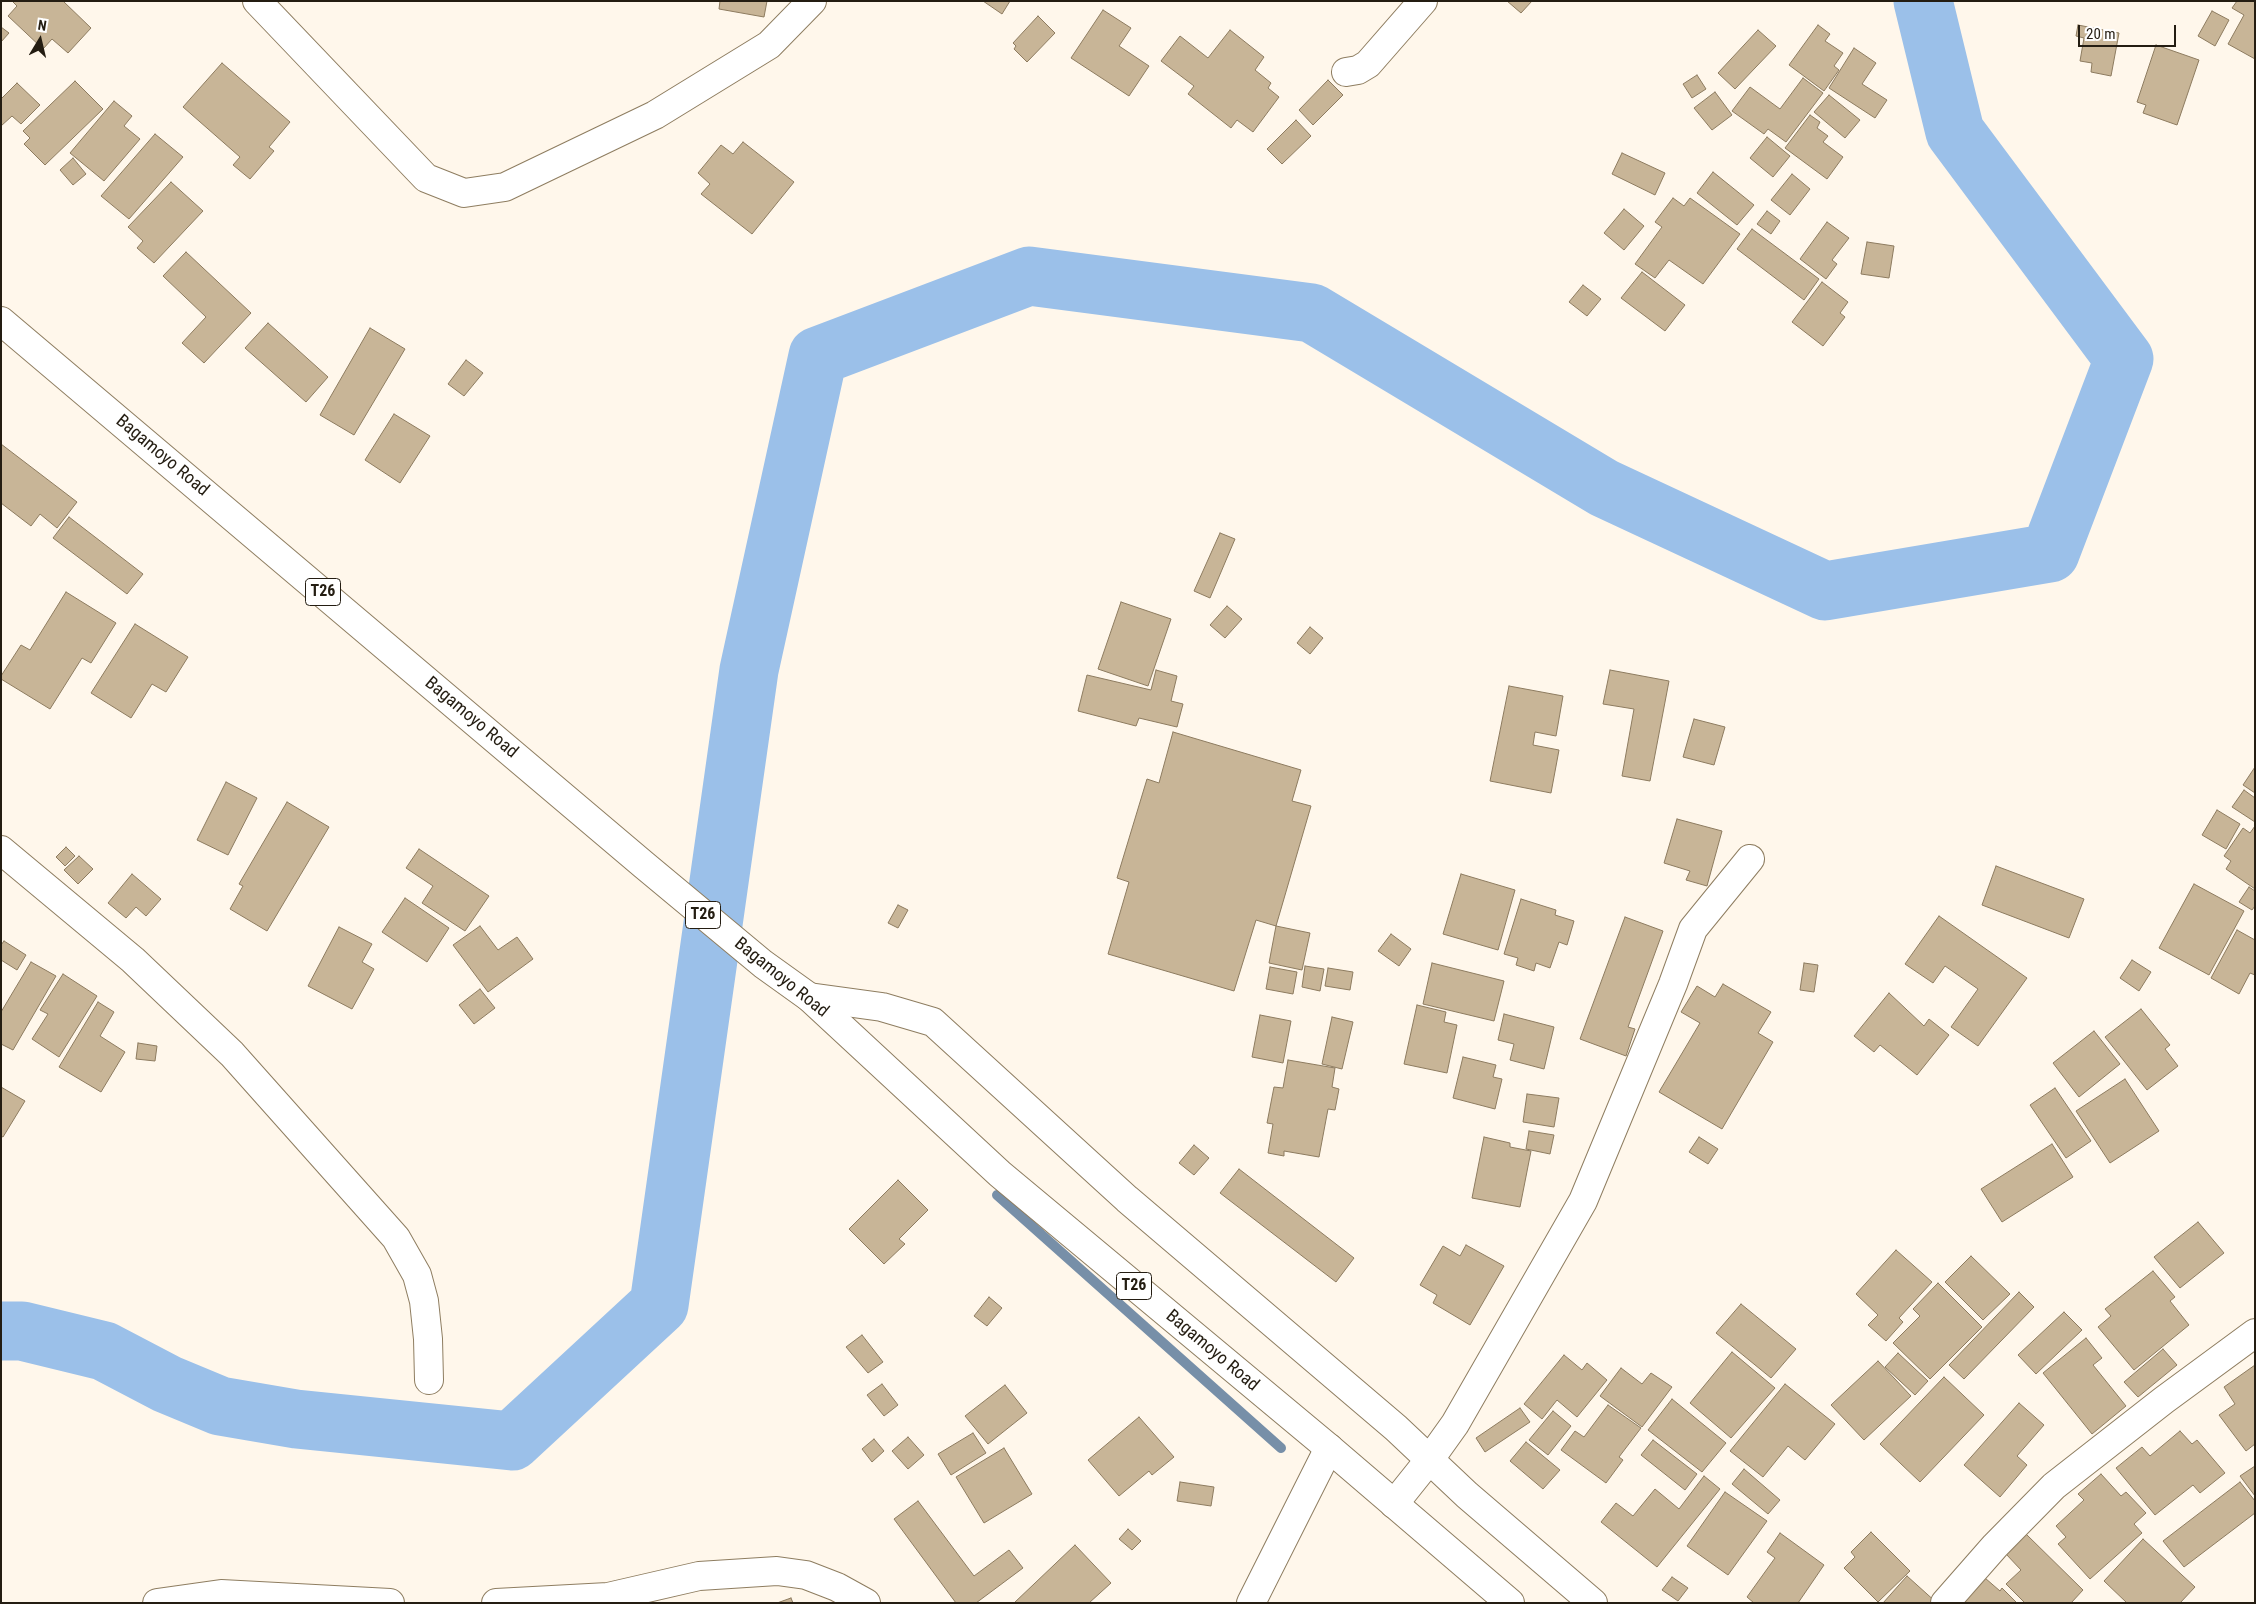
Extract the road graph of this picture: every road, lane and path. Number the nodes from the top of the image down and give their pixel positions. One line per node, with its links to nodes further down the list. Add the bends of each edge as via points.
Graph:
1 (257, 1): 2 (main road, via 426,178 464,193 505,187 654,115 769,45)
2 (812, 1)
3 (1423, 1): 4 (main road, via 1368,64)
4 (1346, 72)
5 (1, 321): 8 (main road, Bagamoyo Road / T26, via 644,865)
6 (1, 850): 10 (main road, via 133,960 232,1054 396,1238 416,1275 424,1301)
7 (1750, 859): 12 (main road, via 1693,930 1583,1201 1455,1424)
8 (808, 998): 11 (main road, Bagamoyo Road / T26, via 1000,1174); 12 (main road, via 882,1007 933,1022 1127,1199)
9 (2255, 1333): 21 (main road, via 2054,1486)
10 (429, 1380)
11 (1329, 1448): 13 (main road, Bagamoyo Road / T26); 18 (main road)
12 (1430, 1460): 13 (main road); 20 (main road)
13 (1394, 1504): 19 (main road, Bagamoyo Road / T26)
14 (157, 1603): 15 (main road, via 221,1594)
15 (390, 1603)
16 (496, 1603): 17 (main road, via 608,1597 699,1576 777,1571 806,1575)
17 (866, 1603)
18 (1251, 1603)
19 (1510, 1603)
20 (1593, 1603)
21 (1945, 1603)

